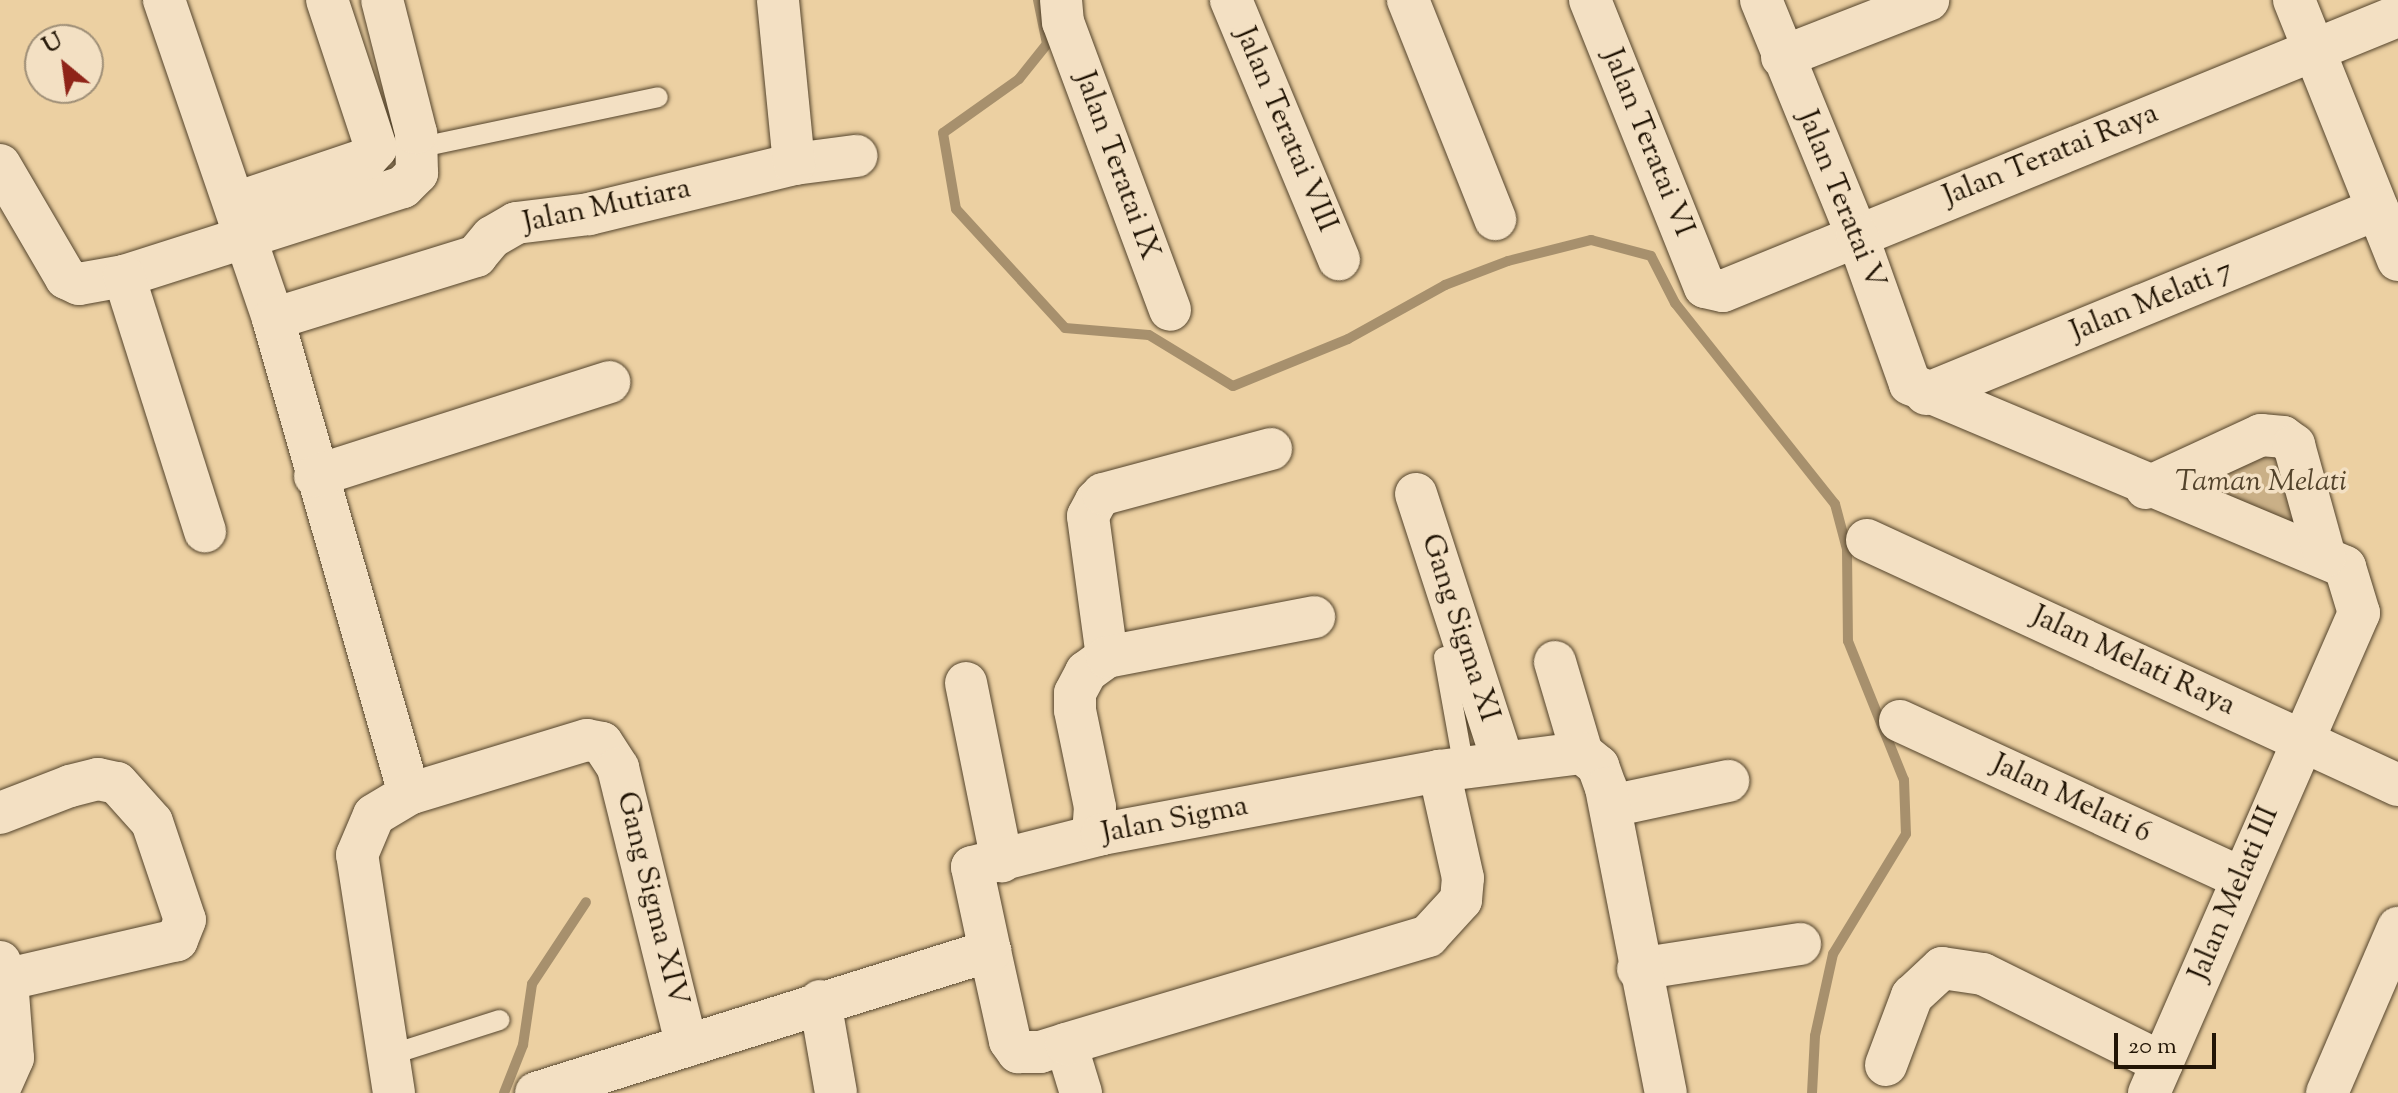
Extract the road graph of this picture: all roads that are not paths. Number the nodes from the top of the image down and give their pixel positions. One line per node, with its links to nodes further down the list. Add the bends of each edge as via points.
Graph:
1 (164, 0): 22 (street)
2 (327, 0): 22 (street, via 376,148 366,159)
3 (382, 0): 16 (street, via 407,84)
4 (778, 0): 18 (street)
5 (1231, 0): 25 (street, Jalan Teratai VIII)
6 (1408, 0): 21 (street)
7 (1590, 0): 28 (street, Jalan Teratai VI)
8 (1761, 0): 14 (street, Jalan Teratai V)
9 (1928, 0): 14 (street)
10 (2294, 0): 13 (street)
11 (1062, 11): 29 (street, Jalan Teratai IX)
12 (2398, 16): 13 (street, Jalan Teratai Raya)
13 (2314, 50): 20 (street); 24 (street, Jalan Teratai Raya)
14 (1782, 57): 24 (street, Jalan Teratai V)
15 (658, 97): 16 (lane)
16 (417, 148): 22 (street, via 417,173 403,187)
17 (856, 156): 18 (street, Jalan Mutiara)
18 (794, 164): 30 (street, Jalan Mutiara, via 589,214 516,223 492,237 476,256)
19 (0, 165): 23 (street)
20 (2378, 209): 26 (street); 32 (street, Jalan Melati 7)
21 (1495, 219)
22 (242, 221): 27 (street); 30 (street)
23 (16, 232): 27 (street, via 74,283)
24 (1857, 235): 28 (street, Jalan Teratai Raya, via 1723,291); 32 (street, Jalan Teratai V, via 1910,384)
25 (1339, 259)
26 (2398, 260)
27 (124, 276): 37 (street)
28 (1705, 287)
29 (1170, 310)
30 (273, 319): 34 (street)
31 (609, 382): 34 (street)
32 (1926, 394): 35 (street)
33 (1271, 449): 41 (street, via 1103,494 1096,501 1088,516)
34 (315, 476): 52 (street)
35 (2146, 488): 39 (street); 39 (street, via 2261,435 2283,437 2294,445)
36 (1416, 494): 48 (street, Gang Sigma XI)
37 (205, 531)
38 (1867, 540): 46 (street, Jalan Melati Raya)
39 (2325, 557): 46 (street, Jalan Melati III, via 2345,567 2359,613)
40 (1314, 617): 41 (street)
41 (1107, 657): 55 (street, via 1086,672 1075,693)
42 (1444, 657): 48 (lane, via 1462,757)
43 (1555, 662): 47 (street)
44 (966, 683): 56 (street)
45 (1900, 721): 57 (street, Jalan Melati 6)
46 (2303, 739): 51 (street, Jalan Melati Raya); 57 (street, Jalan Melati III)
47 (1582, 753): 48 (street, Jalan Sigma); 53 (street, via 1598,766)
48 (1471, 767): 55 (street, Jalan Sigma); 65 (street, Gang Sigma XI, via 1461,900 1428,936)
49 (1309, 769): 55 (street)
50 (1728, 781): 53 (street)
51 (2398, 785)
52 (409, 794): 66 (street, Gang Sigma XIV, via 587,740 602,743 610,753); 68 (street, via 374,815 357,855)
53 (1611, 806): 61 (street)
54 (0, 813): 62 (street, via 70,786 98,779 117,783 152,822 185,920 177,940)
55 (1098, 820): 56 (street, Jalan Sigma)
56 (1002, 861): 60 (street, Jalan Sigma, via 972,867)
57 (2242, 878): 69 (street, Jalan Melati III)
58 (2398, 928): 76 (street)
59 (1800, 944): 61 (street)
60 (990, 951): 63 (street); 65 (street, via 1010,1041 1018,1052)
61 (1638, 969): 75 (street)
62 (2, 974): 70 (street)
63 (820, 1001): 66 (street); 73 (street)
64 (500, 1020): 68 (lane)
65 (1066, 1044): 74 (street)
66 (687, 1046): 71 (street)
67 (1886, 1065): 69 (street, via 1912,996 1929,974 1942,968 1983,974)
68 (392, 1074)
69 (2156, 1078)
70 (15, 1079)
71 (630, 1080): 72 (street)
72 (536, 1093)
73 (836, 1093)
74 (1081, 1093)
75 (1666, 1093)
76 (2327, 1093)

